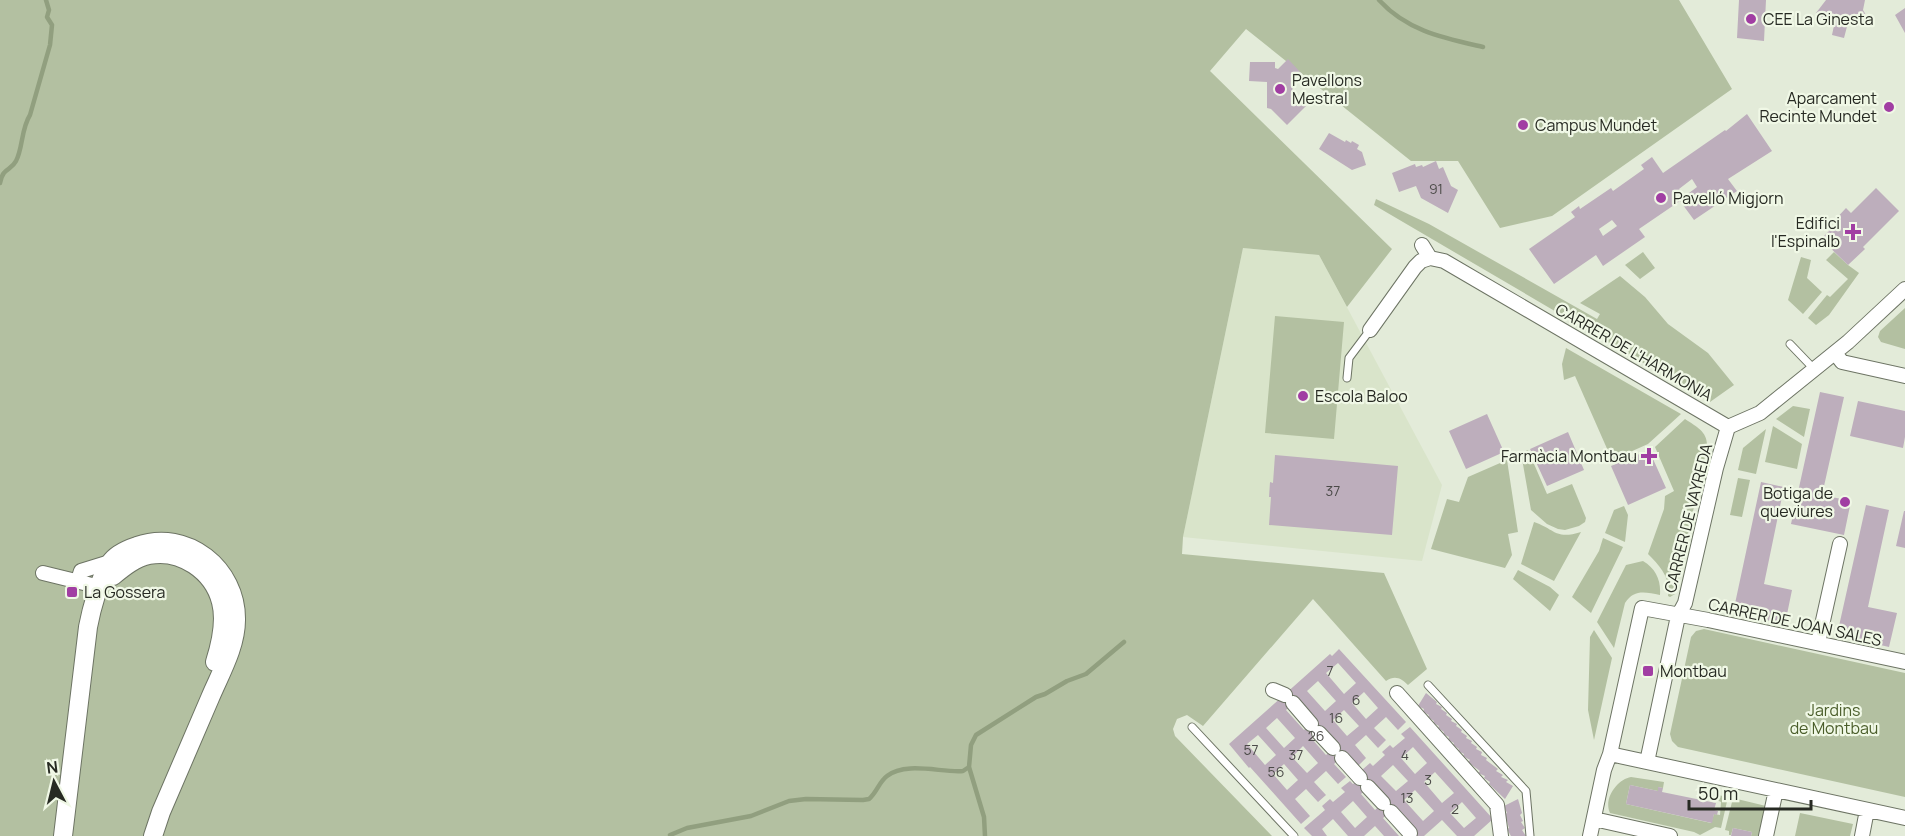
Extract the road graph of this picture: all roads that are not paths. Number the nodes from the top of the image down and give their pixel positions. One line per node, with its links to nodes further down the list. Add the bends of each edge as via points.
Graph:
1 (1422, 245): 2 (street)
2 (1430, 258): 4 (street, via 1415,267); 10 (street, CARRER DE L'HARMONIA, via 1444,261)
3 (1905, 289): 6 (street)
4 (1370, 330): 9 (lane, via 1349,358)
5 (1790, 344): 7 (lane)
6 (1835, 353): 7 (street); 8 (street, via 1842,362)
7 (1814, 369): 10 (street, via 1760,413)
8 (1905, 376)
9 (1347, 378)
10 (1728, 427): 16 (street, CARRER DE VAYREDA, via 1685,603)
11 (1840, 544): 17 (street)
12 (110, 562): 14 (street, via 81,571); 15 (main road); 32 (main road, via 129,549 152,542 189,547 221,571 236,608 230,651)
13 (43, 573): 14 (street)
14 (78, 580): 15 (street)
15 (100, 586): 30 (main road, via 88,627); 31 (main road, via 139,558 170,555 206,574 222,602 223,624 216,659)
16 (1678, 616): 17 (street, CARRER DE JOAN SALES); 23 (street, CARRER DE VAYREDA, via 1642,608); 24 (street, CARRER DE VAYREDA)
17 (1818, 644): 18 (street, CARRER DE JOAN SALES)
18 (1905, 662)
19 (1428, 685): 35 (lane, via 1526,791)
20 (1396, 693): 34 (street, via 1497,805)
21 (1283, 696): 29 (street)
22 (1192, 727): 33 (lane)
23 (1610, 754): 24 (street); 28 (street, CARRER DE VAYREDA)
24 (1647, 762): 25 (street)
25 (1776, 790): 26 (street); 38 (street)
26 (1867, 810): 27 (street); 39 (street)
27 (1905, 818)
28 (1594, 819): 36 (street, CARRER DE VAYREDA); 37 (street)
29 (1410, 833)
30 (63, 836)
31 (142, 836)
32 (153, 836)
33 (1294, 836)
34 (1501, 836)
35 (1530, 836)
36 (1590, 836)
37 (1670, 836)
38 (1766, 836)
39 (1862, 836)

